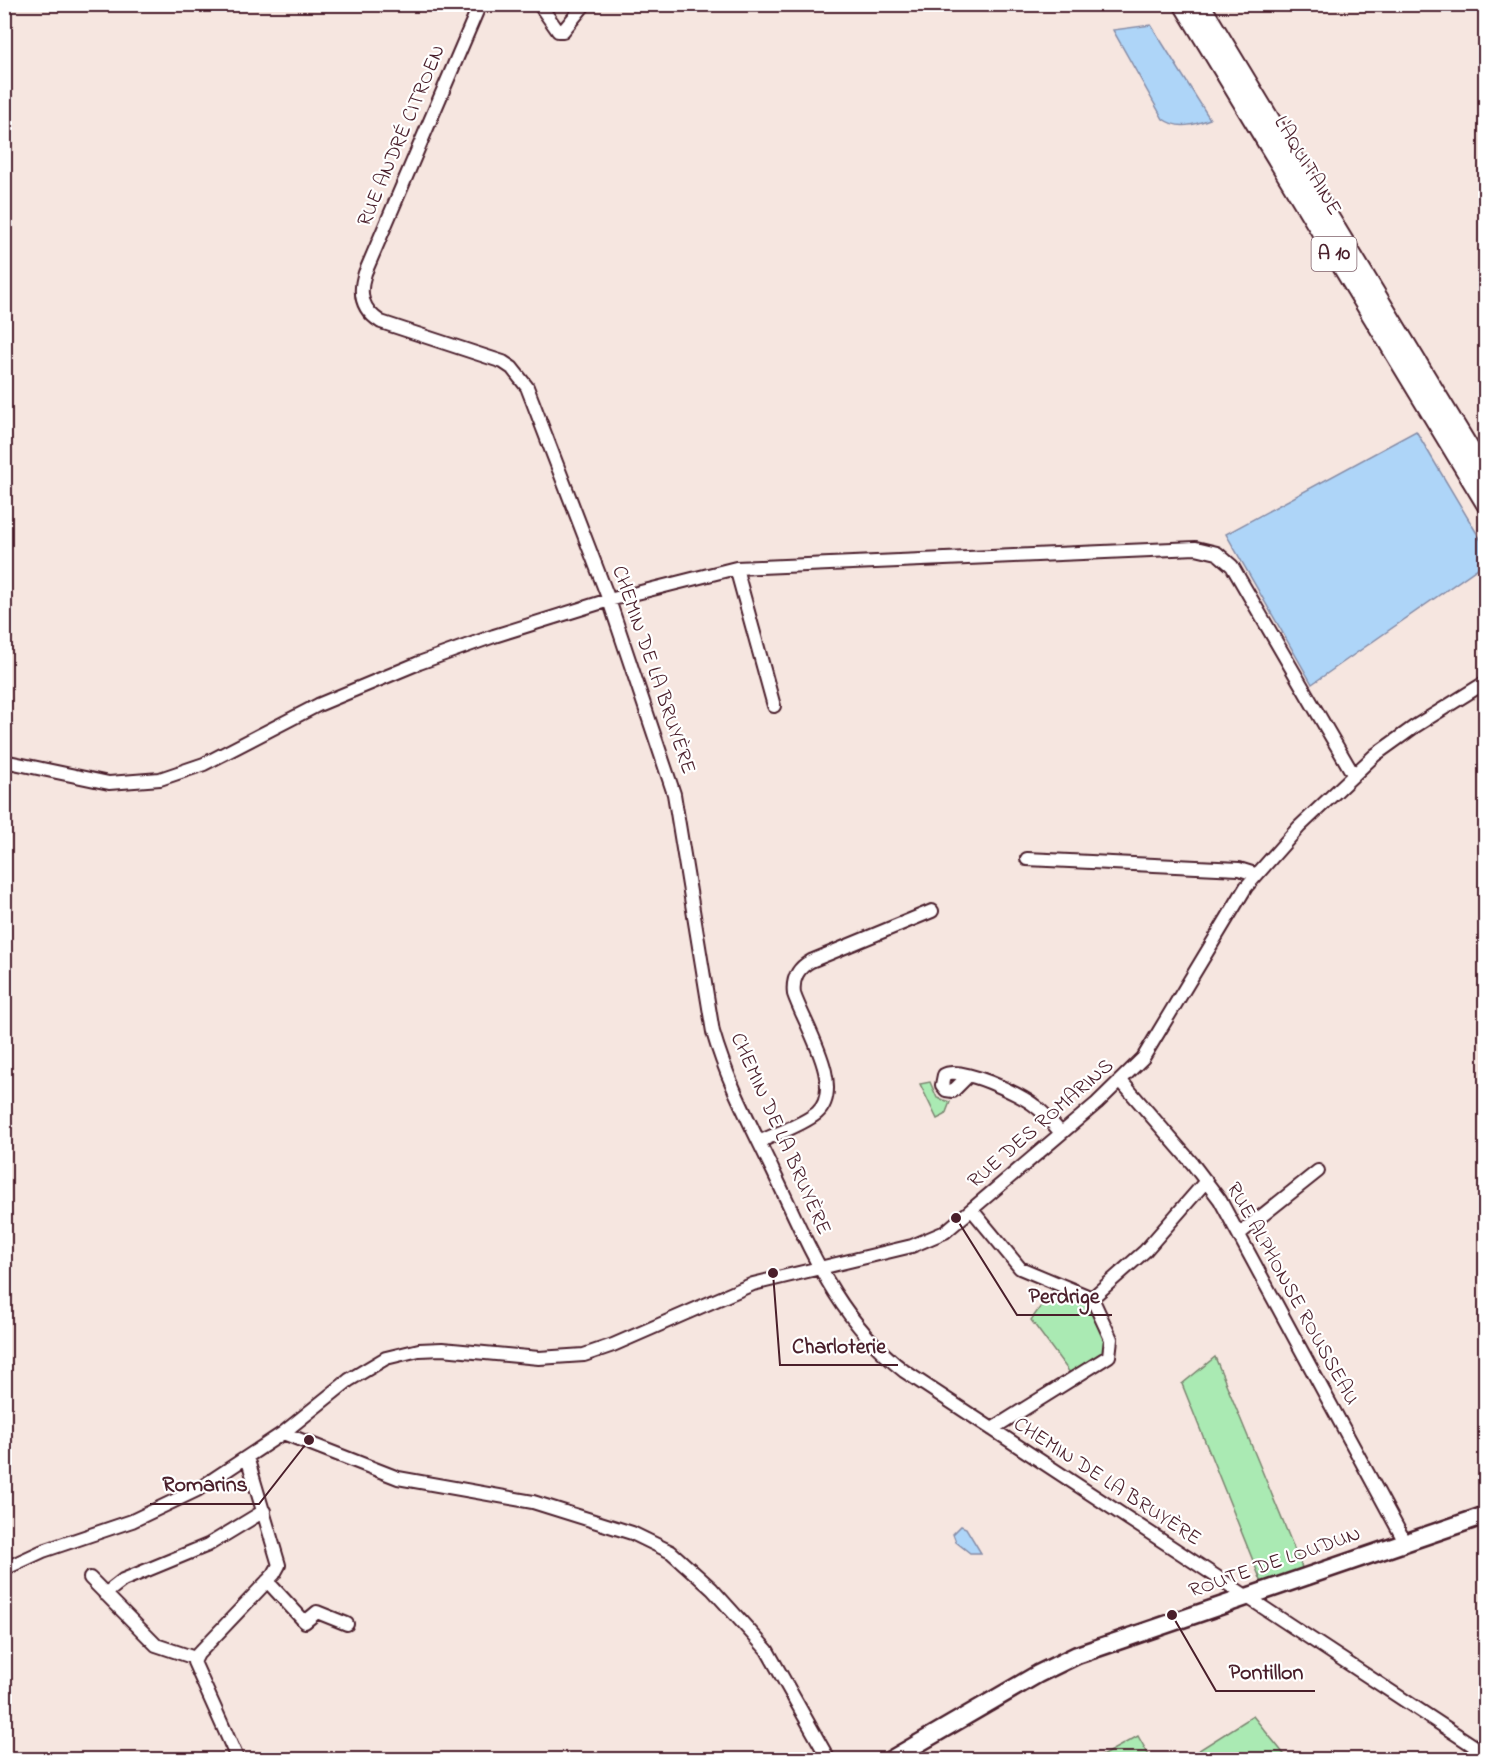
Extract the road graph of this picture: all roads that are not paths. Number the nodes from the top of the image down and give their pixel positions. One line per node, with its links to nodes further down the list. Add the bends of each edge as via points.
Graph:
1 (480, 4): 6 (street, RUE ANDRÉ CITROEN)
2 (539, 4): 3 (street, via 558,31 563,31)
3 (585, 4)
4 (1183, 4): 8 (highway, L'AQUITAINE / A 10)
5 (1200, 4): 7 (highway, L'AQUITAINE / A 10)
6 (362, 283): 10 (street, CHEMIN DE LA BRUYÈRE, via 365,307 381,322 492,357 521,376)
7 (1485, 476)
8 (1485, 504)
9 (736, 568): 10 (street); 12 (street); 14 (street, via 1071,552 1207,550 1232,567)
10 (609, 600): 13 (street, via 494,636 380,678 204,764 160,779 109,783); 21 (street, CHEMIN DE LA BRUYÈRE, via 674,794 713,1032)
11 (1485, 682): 14 (street, RUE DES ROMARINS, via 1414,727)
12 (774, 706)
13 (4, 761)
14 (1353, 774): 16 (street, RUE DES ROMARINS)
15 (1027, 859): 16 (street, via 1239,869)
16 (1255, 874): 19 (street, RUE DES ROMARINS, via 1154,1044)
17 (932, 911): 21 (street, via 800,969 794,980 794,994 828,1078 828,1096 824,1106 808,1118)
18 (968, 1076): 20 (street, via 1023,1098 1041,1110)
19 (1121, 1081): 20 (street, RUE DES ROMARINS); 23 (street, RUE ALPHONSE ROUSSEAU)
20 (1061, 1133): 24 (street, RUE DES ROMARINS)
21 (759, 1142): 26 (street, CHEMIN DE LA BRUYÈRE)
22 (1318, 1171): 25 (street)
23 (1206, 1181): 25 (street, RUE ALPHONSE ROUSSEAU); 27 (street, via 1150,1245)
24 (972, 1210): 26 (street, RUE DES ROMARINS, via 945,1232 924,1242); 27 (street, via 1020,1268)
25 (1239, 1234): 33 (street, RUE ALPHONSE ROUSSEAU)
26 (819, 1266): 28 (street, CHEMIN DE LA BRUYÈRE, via 854,1323 887,1358); 29 (street, RUE DES ROMARINS, via 741,1288 584,1355 539,1358 442,1349 386,1358 349,1380)
27 (1092, 1299): 28 (street, via 1111,1340 1109,1356)
28 (992, 1429): 38 (street, CHEMIN DE LA BRUYÈRE)
29 (283, 1433): 30 (street, RUE DES ROMARINS); 43 (street, via 398,1478 533,1502 632,1533 671,1552 712,1589 767,1650)
30 (247, 1457): 31 (street); 34 (street, RUE DES ROMARINS, via 179,1500)
31 (264, 1510): 36 (street, via 279,1560 277,1570); 37 (street, via 216,1541 123,1580)
32 (1485, 1515): 33 (main road, ROUTE DE LOUDUN)
33 (1405, 1542): 38 (main road, ROUTE DE LOUDUN)
34 (4, 1569)
35 (90, 1578): 37 (street)
36 (267, 1581): 39 (street, via 305,1622 316,1612); 40 (street)
37 (105, 1594): 40 (street, via 156,1645)
38 (1246, 1596): 41 (street, CHEMIN DE LA BRUYÈRE); 44 (main road, ROUTE DE LOUDUN, via 1060,1662)
39 (347, 1624)
40 (195, 1658): 42 (street, via 194,1667)
41 (1485, 1754)
42 (238, 1760)
43 (829, 1760)
44 (890, 1760)

